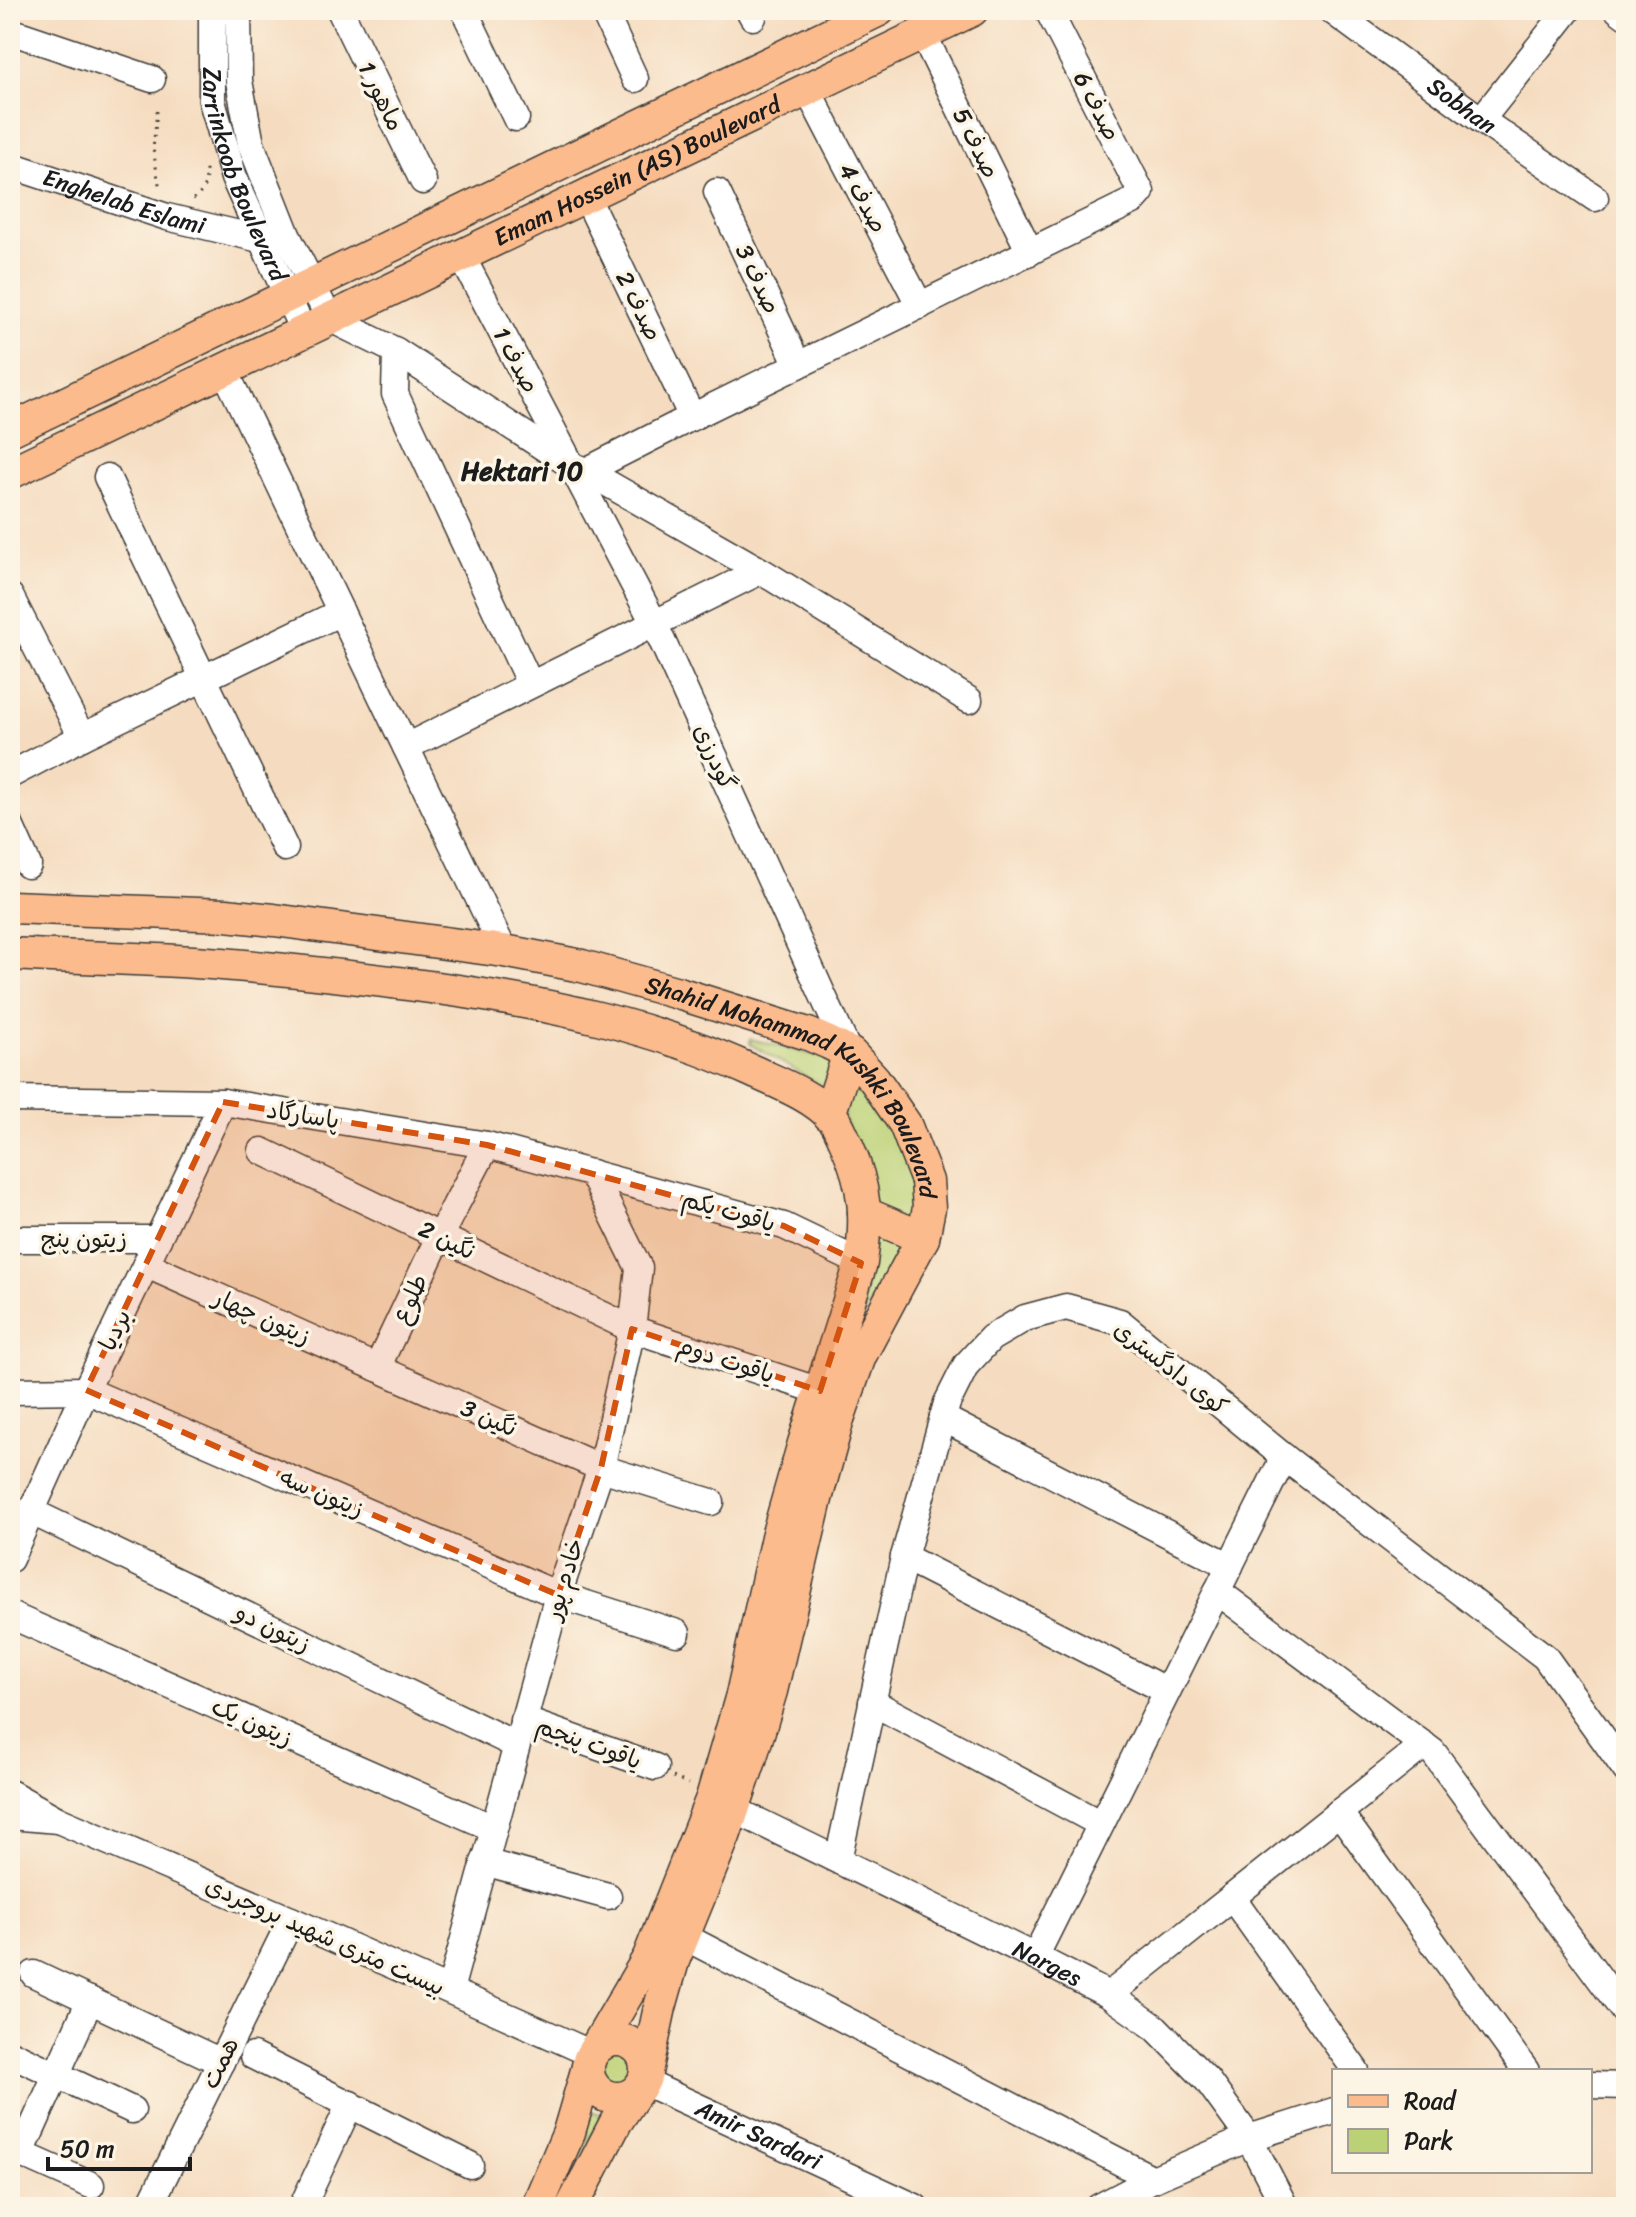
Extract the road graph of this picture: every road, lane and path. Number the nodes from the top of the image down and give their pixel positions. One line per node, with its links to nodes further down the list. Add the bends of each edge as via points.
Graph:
1 (212, 10): 30 (street, Zarrinkoob Boulevard, via 212,101 234,178)
2 (238, 10): 29 (street, Zarrinkoob Boulevard, via 239,81 251,144)
3 (340, 10): 23 (street, ماهور 1)
4 (464, 10): 19 (street)
5 (603, 10): 16 (street)
6 (879, 10): 33 (main road, Emam Hossein (AS) Boulevard)
7 (972, 10): 14 (main road, Emam Hossein (AS) Boulevard)
8 (1048, 10): 31 (street, صدف 6, via 1141,192 1133,201)
9 (1331, 10): 20 (street, Sobhan)
10 (1568, 10): 20 (street)
11 (1618, 10): 12 (street)
12 (1626, 16)
13 (10, 31): 15 (street)
14 (923, 34): 17 (main road, Emam Hossein (AS) Boulevard); 31 (street, صدف 5)
15 (152, 79)
16 (635, 79)
17 (807, 89): 25 (main road, Emam Hossein (AS) Boulevard); 34 (street, صدف 4)
18 (157, 111): 28 (path, via 153,149)
19 (516, 118)
20 (1481, 120): 26 (street, Sobhan)
21 (206, 163): 27 (path, via 206,184)
22 (10, 165): 28 (street, Enghelab Eslami)
23 (423, 181)
24 (717, 192): 37 (street, صدف 3)
25 (586, 196): 32 (main road, Emam Hossein (AS) Boulevard); 39 (street, صدف 2)
26 (1595, 198)
27 (190, 200)
28 (167, 217): 30 (street, Enghelab Eslami)
29 (287, 235): 30 (street, Enghelab Eslami); 33 (street, Zarrinkoob Boulevard)
30 (260, 239): 33 (street, Zarrinkoob Boulevard)
31 (1030, 252): 34 (street)
32 (461, 255): 35 (main road, Emam Hossein (AS) Boulevard); 41 (street, صدف 1)
33 (298, 291): 35 (street, Zarrinkoob Boulevard); 40 (main road, Emam Hossein (AS) Boulevard)
34 (920, 306): 37 (street)
35 (316, 325): 36 (street); 38 (main road, Emam Hossein (AS) Boulevard)
36 (396, 351): 41 (street); 49 (street, via 395,394)
37 (798, 365): 39 (street)
38 (224, 369): 42 (main road, Emam Hossein (AS) Boulevard); 46 (street)
39 (692, 417): 41 (street)
40 (10, 430)
41 (579, 468): 44 (street); 47 (street, گودرزی)
42 (10, 473)
43 (107, 477): 48 (street)
44 (760, 571): 47 (street); 50 (street)
45 (10, 596): 51 (street)
46 (341, 612): 48 (street); 52 (street)
47 (654, 623): 49 (street); 60 (street, گودرزی)
48 (204, 679): 51 (street); 55 (street)
49 (530, 684): 52 (street)
50 (969, 700)
51 (82, 737): 53 (street)
52 (406, 747): 58 (street)
53 (10, 775)
54 (10, 825): 56 (street)
55 (285, 848)
56 (28, 865)
57 (10, 907): 58 (main road, Shahid Mohammad Kushki Boulevard, via 226,915)
58 (504, 951): 60 (main road, Shahid Mohammad Kushki Boulevard, via 678,993 808,1034)
59 (10, 954): 63 (main road, Shahid Mohammad Kushki Boulevard, via 235,965 545,1005 730,1061 790,1089)
60 (849, 1053): 63 (main road); 69 (main road, Shahid Mohammad Kushki Boulevard, via 890,1101 917,1154 929,1208)
61 (10, 1099): 62 (street, پاسارگاد)
62 (223, 1102): 64 (street, پاسارگاد); 71 (street, بردیا)
63 (829, 1115): 67 (main road, Shahid Mohammad Kushki Boulevard, via 852,1158 864,1193)
64 (487, 1145): 66 (street, پاسارگاد); 68 (street, طلوع)
65 (262, 1151): 68 (street, نگین 2)
66 (592, 1173): 72 (street, یاقوت یکم, via 784,1226); 74 (street, خادم پور, via 639,1268)
67 (864, 1213): 69 (main road); 72 (main road, Shahid Mohammad Kushki Boulevard)
68 (439, 1237): 74 (street, نگین 2); 75 (street, طلوع)
69 (923, 1238): 99 (main road, Shahid Mohammad Kushki Boulevard, via 860,1356 816,1499 771,1691)
70 (10, 1239): 71 (street, زیتون پنج)
71 (158, 1239): 73 (street, بردیا)
72 (861, 1263): 78 (main road, Shahid Mohammad Kushki Boulevard)
73 (147, 1265): 75 (street, زیتون چهار); 76 (street, بردیا)
74 (632, 1329): 78 (street, یاقوت دوم); 81 (street, خادم پور)
75 (377, 1368): 81 (street, نگین 3)
76 (86, 1390): 77 (street); 83 (street, بردیا); 88 (street, زیتون سه)
77 (10, 1391)
78 (820, 1391): 99 (main road, Shahid Mohammad Kushki Boulevard, via 777,1537)
79 (943, 1418): 80 (street, کوی دادگستری, via 966,1365 991,1338 1025,1318 1066,1307 1120,1322); 85 (street, کوی دادگستری); 86 (street)
80 (1284, 1457): 86 (street); 97 (street, کوی دادگستری, via 1545,1657)
81 (601, 1468): 82 (street, نگین 3); 88 (street, خادم پور)
82 (711, 1502)
83 (30, 1511): 84 (street, بردیا); 94 (street, زیتون دو)
84 (12, 1549)
85 (904, 1557): 91 (street); 92 (street, کوی دادگستری)
86 (1230, 1566): 87 (street)
87 (1217, 1591): 91 (street); 95 (street)
88 (558, 1595): 90 (street, زیتون سه); 93 (street, خادم پور)
89 (10, 1615): 104 (street, زیتون یک)
90 (677, 1633)
91 (1167, 1691): 103 (street)
92 (872, 1702): 103 (street); 105 (street, کوی دادگستری)
93 (523, 1720): 94 (street, خادم پور); 96 (street, یاقوت پنجم)
94 (516, 1745): 104 (street, خادم پور)
95 (1424, 1745): 100 (street); 116 (street)
96 (655, 1767): 99 (path)
97 (1626, 1770)
98 (10, 1793): 102 (street, بیست متری شهید بروجردی)
99 (723, 1803): 105 (street, Narges); 110 (main road, Shahid Mohammad Kushki Boulevard, via 724,1836); 119 (main road, Shahid Mohammad Kushki Boulevard, via 649,1957)
100 (1339, 1812): 108 (street); 122 (street)
101 (10, 1816): 102 (street, بیست متری شهید بروجردی)
102 (58, 1820): 109 (street, بیست متری شهید بروجردی)
103 (1101, 1824): 111 (street)
104 (493, 1828): 106 (street, خادم پور)
105 (838, 1860): 111 (street, Narges)
106 (484, 1862): 107 (street); 113 (street, خادم پور)
107 (608, 1896)
108 (1232, 1897): 114 (street); 121 (street)
109 (291, 1920): 113 (street, بیست متری شهید بروجردی); 120 (street, همت)
110 (683, 1936): 124 (main road, Shahid Mohammad Kushki Boulevard); 133 (street)
111 (1035, 1957): 114 (street, Narges)
112 (34, 1974): 115 (street)
113 (450, 1990): 119 (street, بیست متری شهید بروجردی)
114 (1109, 1995): 130 (street, Narges, via 1184,2055)
115 (90, 2000): 120 (street); 123 (street)
116 (1626, 2014)
117 (10, 2053): 123 (street)
118 (253, 2056): 127 (street)
119 (591, 2057): 124 (main road, via 592,2084 606,2096 624,2097); 124 (main road, via 600,2045 617,2039 634,2045 645,2059); 137 (main road, Shahid Mohammad Kushki Boulevard, via 569,2132)
120 (221, 2062): 135 (street, همت)
121 (1355, 2069)
122 (1525, 2069)
123 (57, 2075): 128 (street); 131 (street)
124 (643, 2082): 138 (main road, Shahid Mohammad Kushki Boulevard); 139 (street, Amir Sardari)
125 (1592, 2085): 126 (street)
126 (1626, 2086)
127 (350, 2104): 132 (street); 136 (street)
128 (132, 2110)
129 (1332, 2112): 130 (street)
130 (1249, 2138): 133 (street); 141 (street, Narges)
131 (15, 2151): 134 (street)
132 (470, 2165)
133 (1153, 2179): 140 (street)
134 (91, 2185)
135 (149, 2207)
136 (302, 2207)
137 (537, 2207)
138 (572, 2207)
139 (915, 2207)
140 (1099, 2207)
141 (1285, 2207)

